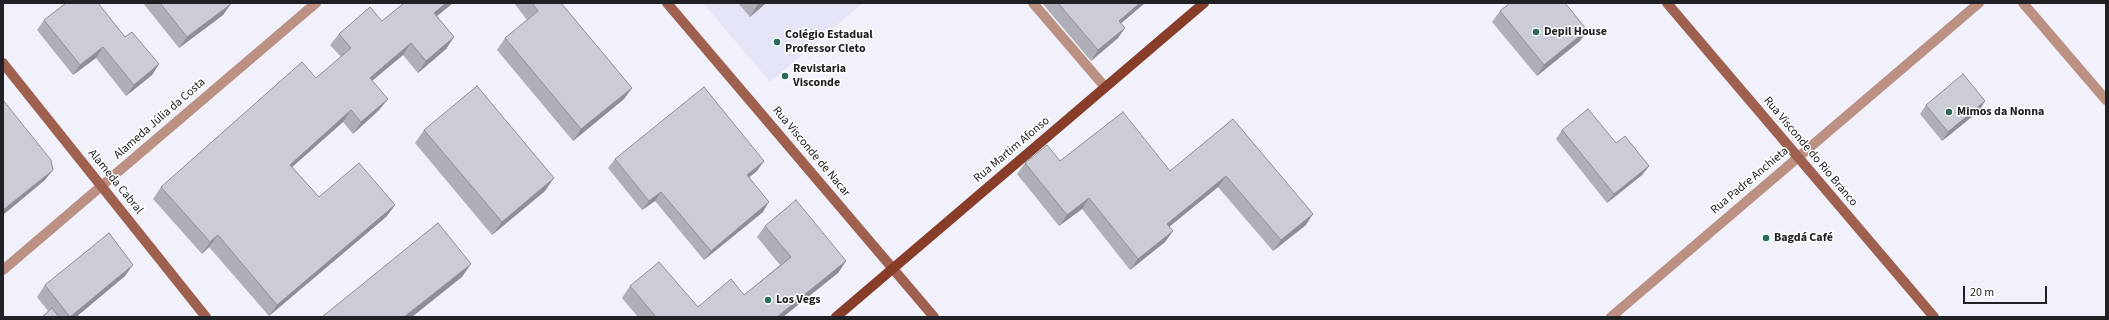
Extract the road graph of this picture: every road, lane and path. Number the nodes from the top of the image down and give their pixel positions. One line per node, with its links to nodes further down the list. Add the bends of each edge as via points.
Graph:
1 (316, 3): 12 (street, Alameda Júlia da Costa)
2 (667, 3): 13 (street, Rua Visconde de Nacar)
3 (1033, 3): 9 (street)
4 (1204, 3): 9 (main road, Rua Martim Afonso)
5 (1667, 3): 11 (street, Rua Visconde do Rio Branco)
6 (1979, 3): 11 (street, Rua Padre Anchieta)
7 (2023, 3): 10 (street)
8 (3, 63): 12 (street, Alameda Cabral)
9 (1105, 88): 13 (main road, Rua Martim Afonso)
10 (2106, 100)
11 (1798, 157): 18 (street, Rua Padre Anchieta); 19 (street, Rua Visconde do Rio Branco)
12 (102, 186): 14 (street, Alameda Júlia da Costa); 15 (street, Alameda Cabral)
13 (893, 268): 16 (main road, Rua Martim Afonso); 17 (street, Rua Visconde de Nacar)
14 (3, 270)
15 (206, 317)
16 (836, 317)
17 (934, 317)
18 (1611, 317)
19 (1934, 317)

